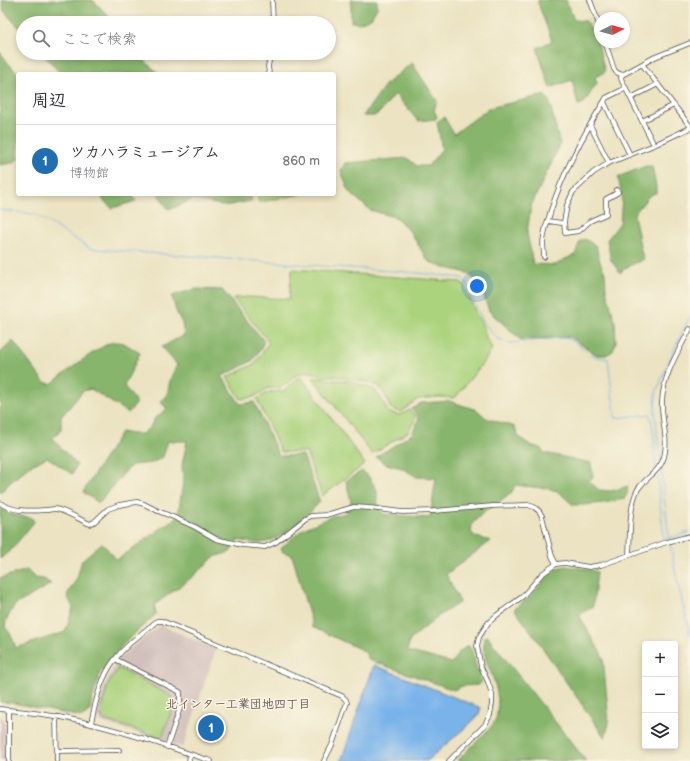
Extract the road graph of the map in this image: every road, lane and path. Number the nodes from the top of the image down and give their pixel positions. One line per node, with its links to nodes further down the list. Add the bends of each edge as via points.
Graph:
1 (272, 0): 4 (street)
2 (590, 0): 3 (street)
3 (594, 12)
4 (273, 16)
5 (690, 43): 8 (street)
6 (607, 48): 10 (street, via 614,69)
7 (269, 60): 9 (street)
8 (642, 64): 10 (street); 11 (street)
9 (269, 72)
10 (622, 75): 12 (street)
11 (658, 84): 13 (street); 15 (street)
12 (626, 88): 13 (street); 14 (street, via 606,98)
13 (631, 98): 16 (street)
14 (604, 102): 17 (street); 20 (street)
15 (674, 105): 16 (street); 18 (street)
16 (642, 121): 19 (street)
17 (590, 125): 21 (street); 23 (street, via 565,173)
18 (690, 127): 19 (street)
19 (654, 145): 20 (street)
20 (630, 155): 21 (street)
21 (609, 164): 24 (street, via 594,172 573,192 567,205)
22 (616, 190): 24 (street, via 617,193 606,199 606,214 590,221 579,231 565,235)
23 (548, 221): 24 (street); 25 (street, via 543,237)
24 (564, 222)
25 (544, 257)
26 (690, 329): 29 (street, via 666,378 662,404 664,456 658,470 639,488 634,498)
27 (0, 503): 30 (street, via 18,510 61,510 90,524 108,509 137,502 216,539 265,547 276,542 311,516 326,515 354,507 434,512 528,505 534,507 542,516)
28 (690, 536): 29 (street)
29 (629, 555): 30 (street, via 589,567)
30 (556, 564): 45 (street, via 542,574 522,597 488,623 479,637 481,667 492,694 490,715 485,725)
31 (115, 659): 35 (street, via 101,684); 36 (street, via 180,692 180,708); 44 (street, via 157,621 162,621 342,696 347,703)
32 (0, 709): 33 (street)
33 (10, 710): 34 (street); 40 (street)
34 (56, 716): 35 (street); 38 (street)
35 (91, 724): 36 (street)
36 (168, 746): 39 (street)
37 (119, 750): 38 (street)
38 (57, 751): 41 (street)
39 (190, 754): 42 (street); 43 (street)
40 (9, 761)
41 (57, 761)
42 (189, 761)
43 (211, 761)
44 (324, 761)
45 (449, 761)

